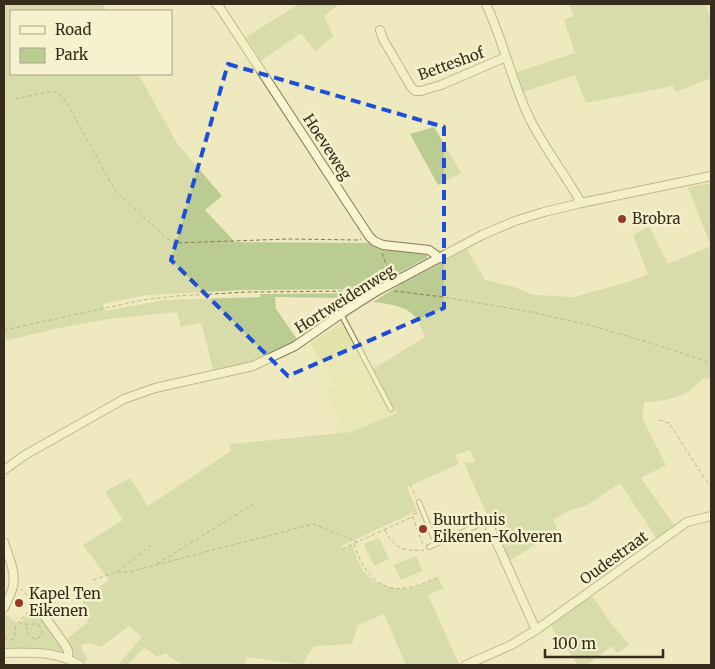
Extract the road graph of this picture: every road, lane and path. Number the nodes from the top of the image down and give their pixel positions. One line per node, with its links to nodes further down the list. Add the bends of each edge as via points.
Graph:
1 (486, 4): 4 (street)
2 (218, 5): 8 (street, Hoeveweg)
3 (380, 30): 4 (street, Betteshof, via 415,91 440,86)
4 (506, 58): 7 (street, via 528,116)
5 (15, 99): 8 (path, via 52,91 60,94 116,190 175,243 358,240)
6 (711, 176): 7 (street, Hortweidenweg)
7 (581, 203): 10 (street, Hortweidenweg, via 515,221)
8 (369, 236): 9 (street, Hoeveweg)
9 (378, 243): 10 (street, Hoeveweg, via 428,250); 11 (path)
10 (440, 258): 11 (street, Hortweidenweg)
11 (391, 287): 12 (street, Hortweidenweg); 15 (path, via 590,326)
12 (377, 291): 13 (street, Hortweidenweg); 14 (path, via 175,296)
13 (341, 314): 16 (lane); 18 (street, Hortweidenweg, via 295,346 253,366 155,388 124,399 24,454)
14 (4, 330)
15 (711, 364)
16 (391, 409)
17 (659, 420): 20 (path, via 670,423)
18 (4, 470)
19 (410, 484): 21 (path)
20 (711, 487)
21 (419, 502): 23 (lane)
22 (255, 503): 35 (path)
23 (423, 511): 25 (path); 31 (lane)
24 (711, 516): 44 (street, Oudestraat, via 687,522)
25 (412, 517): 27 (path); 27 (path, via 425,550 401,548 394,544)
26 (486, 521): 31 (lane); 44 (street)
27 (385, 529): 29 (path)
28 (4, 542): 39 (street, via 12,566)
29 (358, 542): 30 (path); 35 (path, via 313,524)
30 (354, 544): 34 (path); 37 (path, via 365,569 383,585 395,589 415,587)
31 (436, 544): 33 (lane)
32 (151, 545): 36 (path)
33 (429, 547)
34 (342, 549)
35 (154, 565): 36 (path)
36 (117, 572): 38 (path)
37 (440, 576)
38 (93, 580)
39 (13, 586): 40 (path, via 22,589); 41 (street)
40 (35, 606): 42 (path); 47 (street, via 65,645)
41 (4, 608)
42 (19, 622): 43 (path); 45 (path, via 14,638)
43 (26, 625): 43 (path, via 39,625 42,631 38,638 29,636)
44 (536, 630): 49 (street, Oudestraat)
45 (4, 637)
46 (4, 653): 47 (street, via 46,653)
47 (68, 658): 48 (street)
48 (80, 665)
49 (466, 665)

